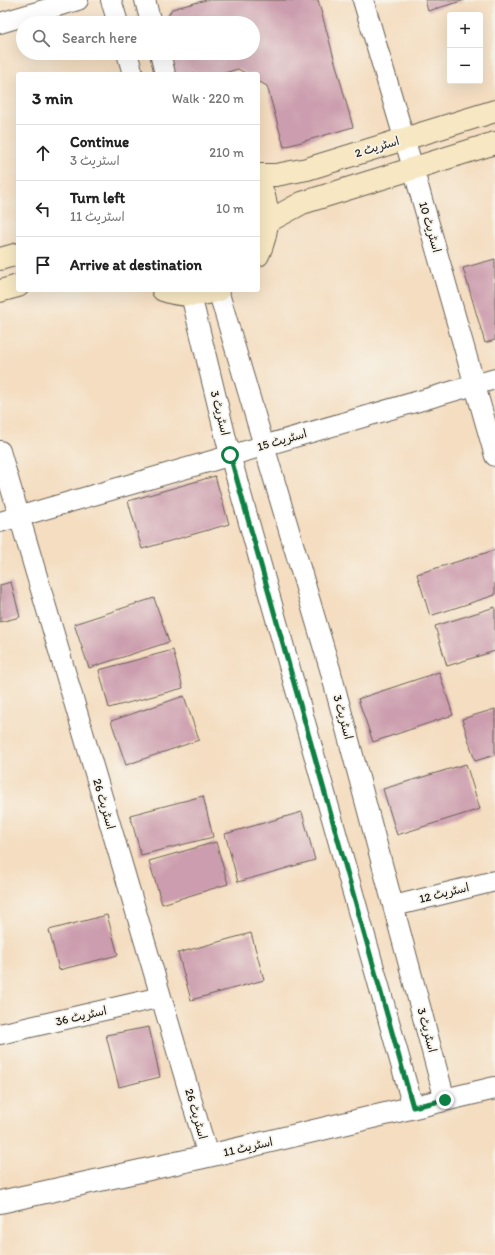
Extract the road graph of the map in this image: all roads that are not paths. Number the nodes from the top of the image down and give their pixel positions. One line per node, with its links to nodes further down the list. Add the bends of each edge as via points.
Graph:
1 (78, 0): 5 (street)
2 (110, 0): 6 (street)
3 (145, 0): 7 (street)
4 (363, 0): 15 (street, اسٹریٹ 10)
5 (24, 16)
6 (116, 16)
7 (149, 16)
8 (16, 18): 9 (street)
9 (0, 23)
10 (129, 60): 12 (street)
11 (162, 60): 13 (street)
12 (132, 72)
13 (165, 72)
14 (495, 111): 15 (main road, اسٹریٹ 2)
15 (404, 139): 17 (street, اسٹریٹ 10); 18 (main road, اسٹریٹ 2, via 307,169 276,175)
16 (495, 143): 17 (main road)
17 (413, 168): 20 (main road, via 302,203); 31 (street, اسٹریٹ 10)
18 (260, 175)
19 (260, 187): 20 (main road, via 267,210)
20 (267, 222): 21 (main road)
21 (260, 251)
22 (16, 255): 23 (main road)
23 (0, 259)
24 (16, 287): 25 (main road)
25 (0, 291)
26 (172, 292): 29 (main road, اسٹریٹ 3)
27 (212, 292): 29 (main road, اسٹریٹ 3)
28 (219, 292): 32 (street, اسٹریٹ 3)
29 (191, 295): 34 (street, اسٹریٹ 3)
30 (495, 379): 31 (street, اسٹریٹ 15)
31 (475, 385): 32 (street, اسٹریٹ 15); 35 (street, اسٹریٹ 10)
32 (264, 445): 34 (street, اسٹریٹ 15); 39 (street, اسٹریٹ 3, via 330,669)
33 (0, 451): 36 (street, اسٹریٹ 26)
34 (230, 455): 36 (street, اسٹریٹ 15); 44 (street, اسٹریٹ 3)
35 (495, 456)
36 (19, 517): 37 (street, اسٹریٹ 15); 40 (street, اسٹریٹ 26)
37 (0, 522)
38 (495, 881): 39 (street, اسٹریٹ 12)
39 (394, 906): 43 (street, اسٹریٹ 3)
40 (161, 997): 41 (street, اسٹریٹ 36); 45 (street, اسٹریٹ 26)
41 (0, 1034)
42 (495, 1088): 43 (street, اسٹریٹ 11)
43 (445, 1100): 44 (street, اسٹریٹ 11)
44 (413, 1107): 45 (street, اسٹریٹ 11)
45 (208, 1156): 46 (street, اسٹریٹ 11)
46 (0, 1202)

